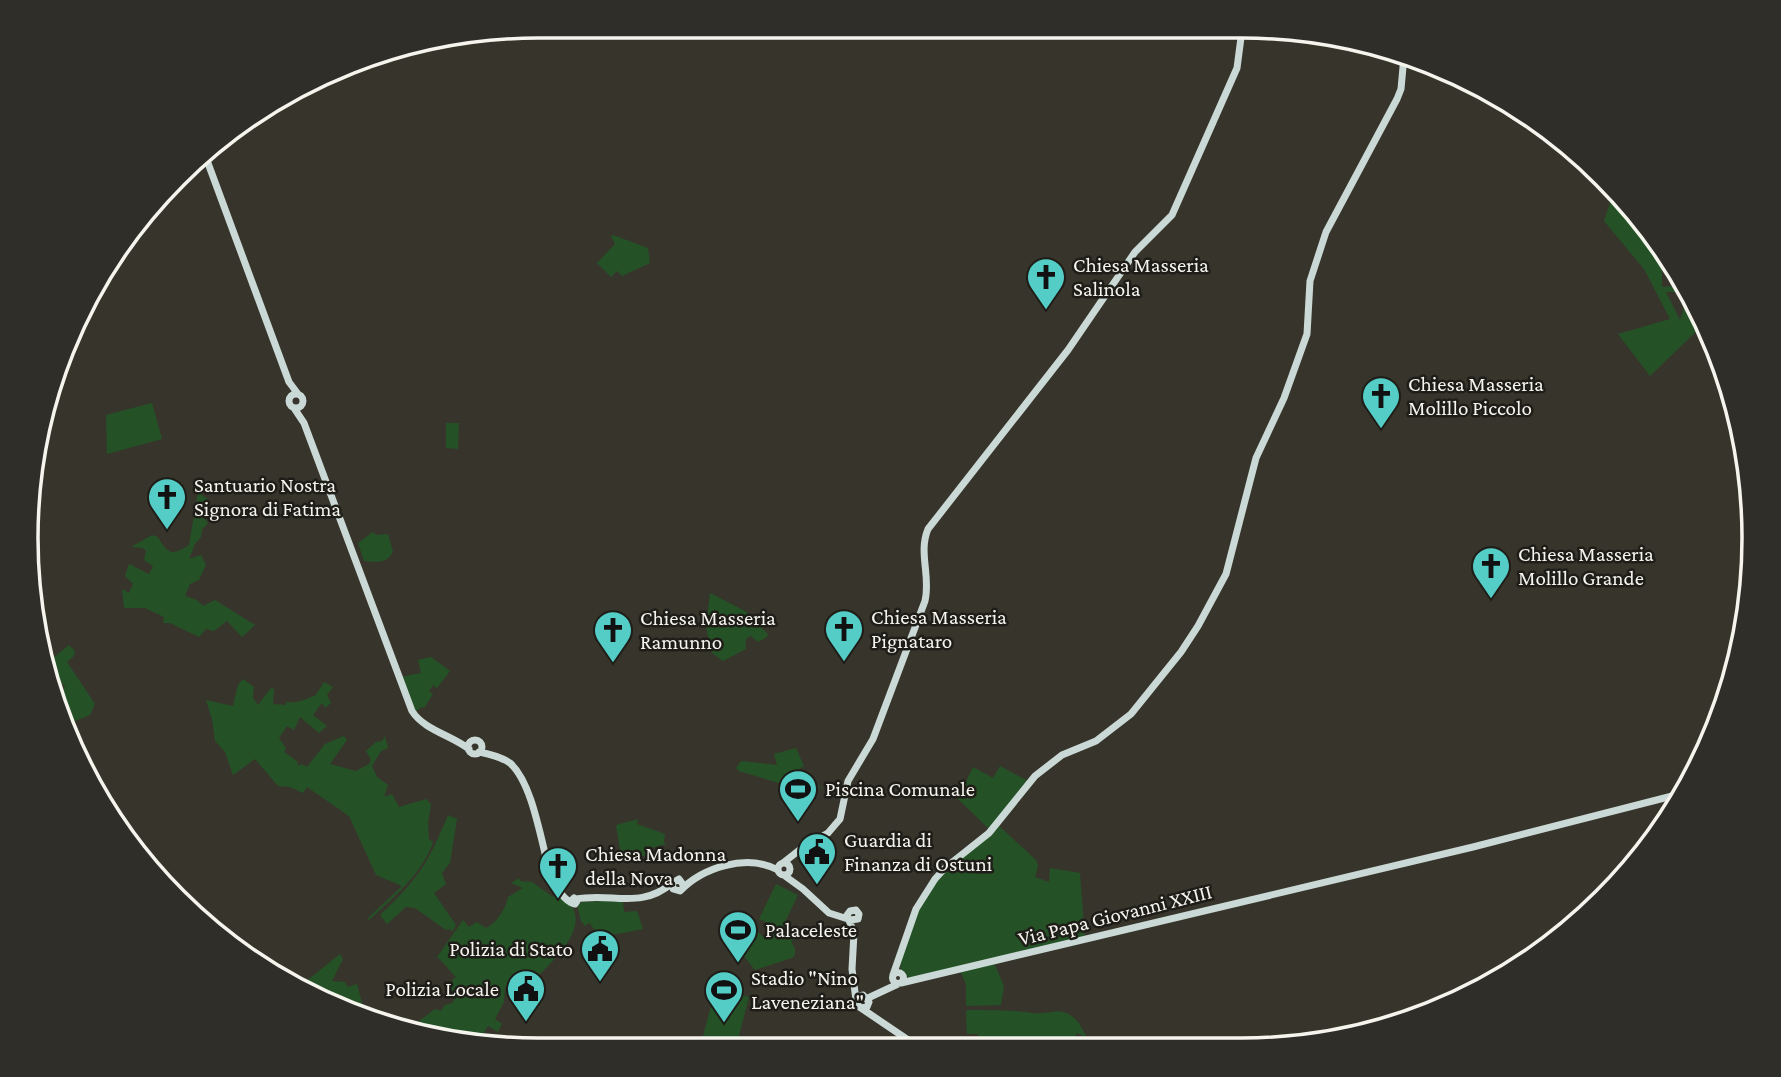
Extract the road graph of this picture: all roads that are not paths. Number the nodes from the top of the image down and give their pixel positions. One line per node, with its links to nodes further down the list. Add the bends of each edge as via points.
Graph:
1 (1241, 38): 11 (main road, via 1237,68 1172,215 1135,252 1083,331 928,529 923,549 925,601 877,731 848,781 842,815 836,826 802,848)
2 (1403, 65): 12 (main road, via 1397,99 1322,243 1310,281 1307,334 1279,411 1259,449 1226,574 1212,602 1181,652 1131,714 1096,741 1062,755 1035,776 989,833 935,879 916,909 899,960)
3 (208, 164): 4 (main road)
4 (289, 382): 5 (main road); 6 (main road)
5 (298, 394): 6 (main road); 7 (main road)
6 (289, 398): 8 (main road)
7 (303, 403): 8 (main road); 9 (main road)
8 (294, 408): 9 (main road)
9 (304, 423): 11 (main road, via 412,711 430,727 469,746 473,754 481,750 503,759 519,774 558,890 573,901 638,899 730,865)
10 (1671, 796): 12 (main road, Via Papa Giovanni XXIII, via 917,979)
11 (784, 869): 13 (main road, via 831,910 851,917)
12 (898, 978): 13 (main road)
13 (863, 1001): 14 (main road, via 870,1016); 15 (main road, via 876,1017)
14 (906, 1038)
15 (907, 1038)

